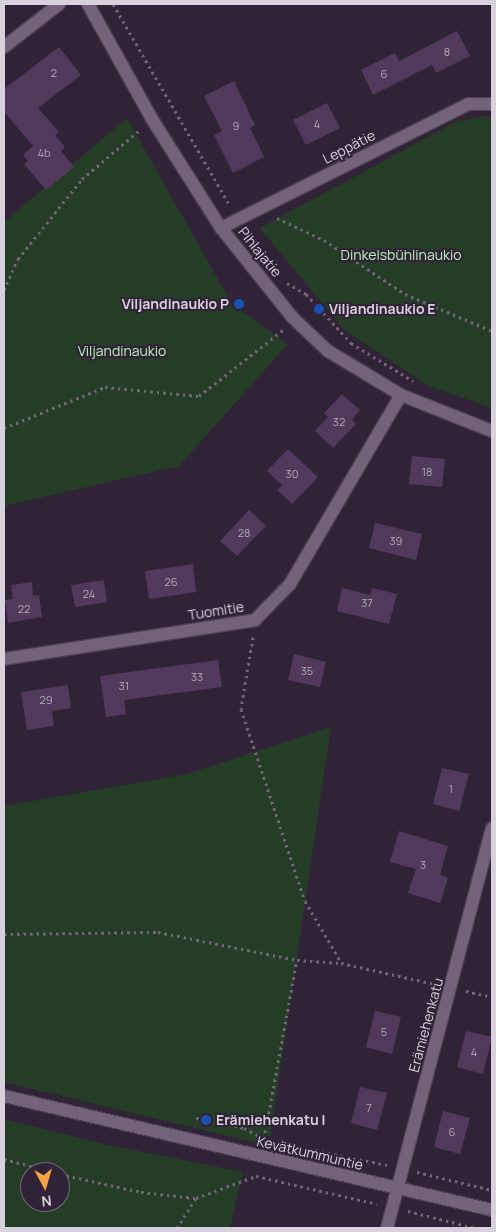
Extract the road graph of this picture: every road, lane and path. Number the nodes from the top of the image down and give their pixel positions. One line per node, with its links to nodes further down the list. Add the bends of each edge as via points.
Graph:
1 (59, 4): 4 (street)
2 (88, 4): 6 (street, Pihlajatie)
3 (113, 4): 8 (path)
4 (4, 47)
5 (492, 104): 7 (street, Leppätie, via 469,104)
6 (152, 119): 9 (street, Pihlajatie); 11 (path, via 82,179 18,260)
7 (259, 209): 8 (street, Leppätie); 13 (path, via 324,240 405,294)
8 (238, 220): 9 (street, Leppätie)
9 (221, 228): 12 (street, Pihlajatie)
10 (279, 277): 14 (path, via 306,294 351,343)
11 (4, 290)
12 (292, 317): 15 (street, Pihlajatie, via 328,351); 16 (path, via 282,332 199,396 104,387)
13 (492, 331)
14 (418, 383)
15 (402, 396): 17 (street, Pihlajatie); 18 (street, Tuomitie, via 290,584)
16 (4, 428)
17 (492, 431)
18 (256, 620): 19 (street, Tuomitie); 23 (path, via 242,709 305,901)
19 (4, 659)
20 (492, 829): 24 (street, Erämiehenkatu)
21 (4, 934): 22 (path, via 158,932)
22 (297, 960): 23 (path); 28 (path)
23 (341, 963): 24 (path)
24 (452, 988): 25 (path); 34 (street, Erämiehenkatu)
25 (492, 996)
26 (4, 1096): 31 (street, Kevätkummuntie)
27 (196, 1118): 28 (path, via 244,1128)
28 (264, 1138): 29 (path); 31 (path)
29 (274, 1141)
30 (313, 1149): 34 (path)
31 (258, 1156): 36 (path); 37 (street, Kevätkummuntie)
32 (4, 1159): 33 (path)
33 (20, 1163)
34 (402, 1169): 37 (street, Erämiehenkatu); 38 (path)
35 (70, 1176): 39 (path, via 141,1192)
36 (256, 1176): 39 (path); 40 (path)
37 (396, 1188): 40 (street, Erämiehenkatu); 41 (street, Kevätkummuntie)
38 (492, 1190)
39 (196, 1198): 42 (path)
40 (392, 1207): 43 (street, Erämiehenkatu); 44 (path)
41 (492, 1210)
42 (177, 1228)
43 (387, 1228)
44 (475, 1228)

